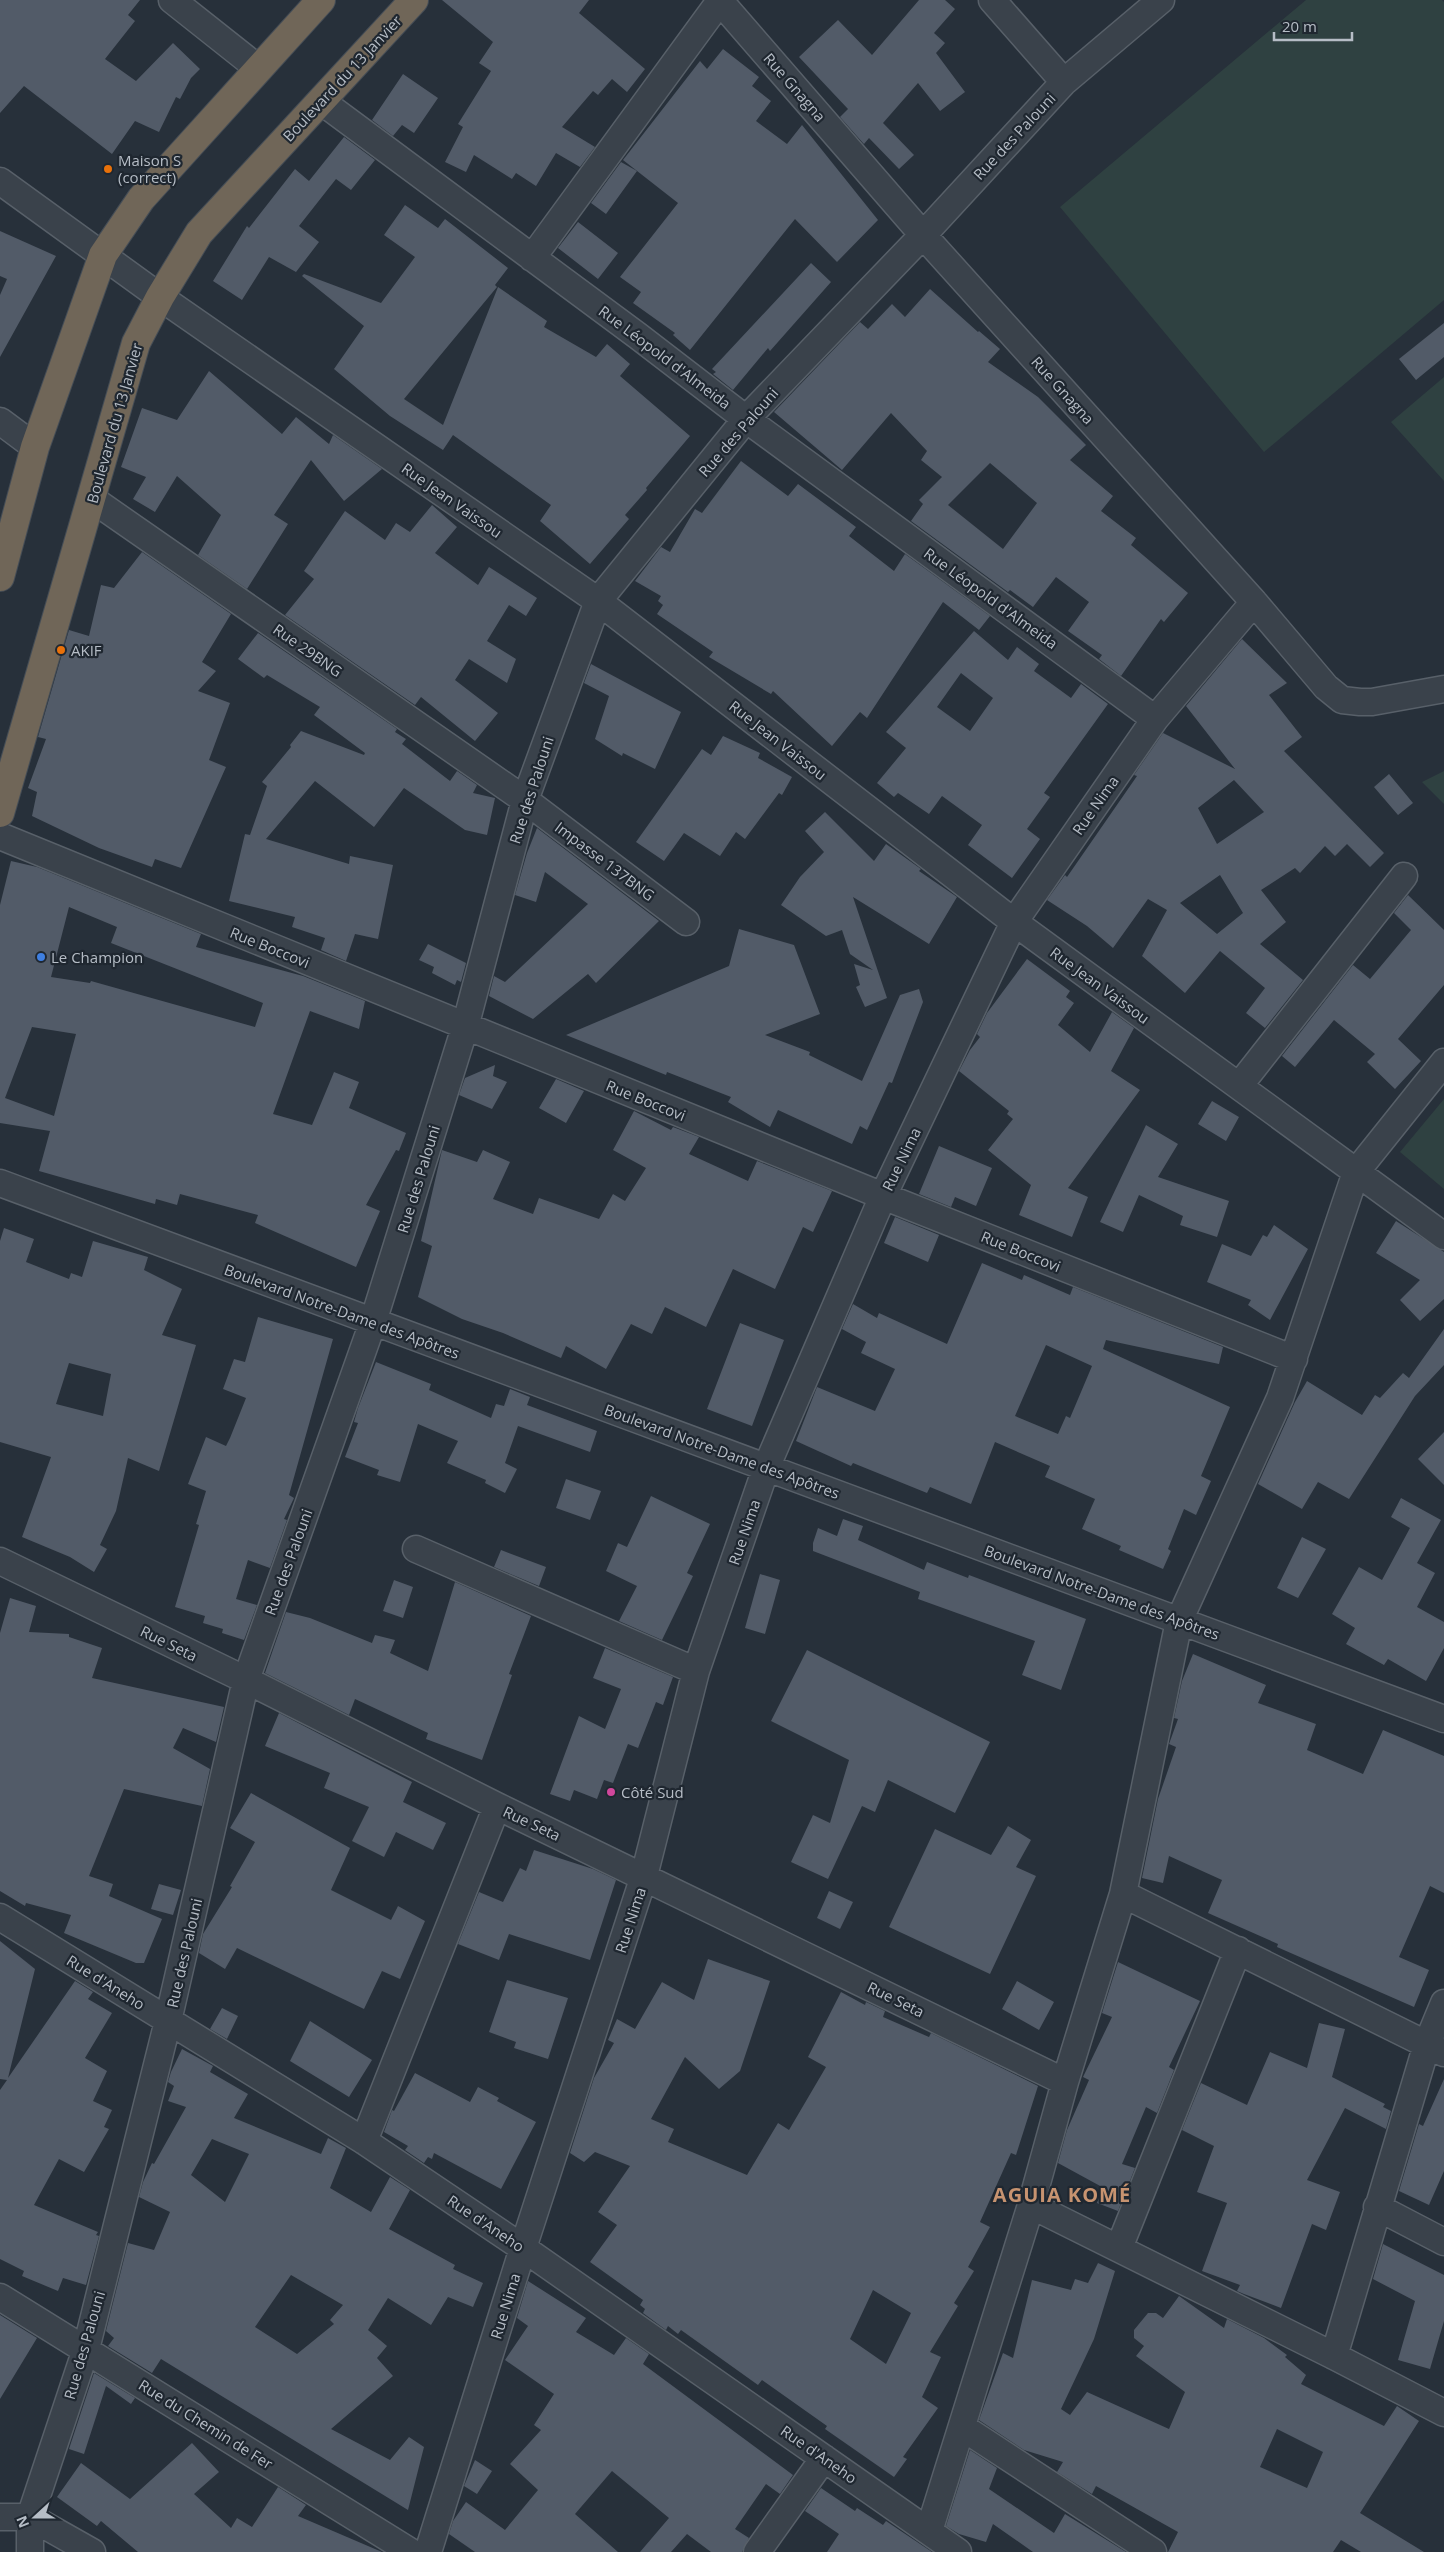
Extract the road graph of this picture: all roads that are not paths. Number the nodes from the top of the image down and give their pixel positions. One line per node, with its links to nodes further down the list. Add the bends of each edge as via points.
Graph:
1 (172, 0): 7 (street)
2 (321, 0): 7 (highway)
3 (414, 0): 9 (highway, Boulevard du 13 Janvier)
4 (719, 0): 11 (street, Rue Gnagna); 13 (street)
5 (992, 0): 8 (street)
6 (1161, 0): 8 (street, Rue des Palouni)
7 (259, 68): 12 (highway, via 141,200)
8 (1064, 82): 11 (street, Rue des Palouni)
9 (321, 101): 13 (street, Rue Léopold d'Almeida); 14 (highway, Boulevard du 13 Janvier, via 199,234)
10 (0, 181): 12 (street, Rue Jean Vaissou)
11 (924, 235): 15 (street, Rue des Palouni); 21 (street, Rue Gnagna)
12 (103, 255): 14 (street, Rue Jean Vaissou); 17 (highway)
13 (532, 258): 15 (street, Rue Léopold d'Almeida)
14 (160, 297): 18 (highway, Boulevard du 13 Janvier, via 136,343); 20 (street, Rue Jean Vaissou)
15 (746, 419): 20 (street, Rue des Palouni); 23 (street, Rue Léopold d'Almeida)
16 (0, 421): 17 (street)
17 (35, 447): 19 (highway)
18 (92, 499): 24 (street, Rue 29BNG); 25 (highway, Boulevard du 13 Janvier)
19 (0, 577)
20 (598, 602): 24 (street, Rue des Palouni); 29 (street, Rue Jean Vaissou)
21 (1254, 602): 22 (street, Rue Gnagna, via 1326,687 1342,700 1372,702); 23 (street, Rue Nima)
22 (1444, 689)
23 (1155, 718): 29 (street, Rue Nima)
24 (525, 800): 28 (street, Impasse 137BNG); 30 (street, Rue des Palouni)
25 (0, 813)
26 (0, 836): 30 (street, Rue Boccovi)
27 (1404, 876): 32 (street)
28 (686, 922)
29 (1014, 922): 32 (street, Rue Jean Vaissou); 35 (street, Rue Nima)
30 (465, 1027): 35 (street, Rue Boccovi); 37 (street, Rue des Palouni)
31 (1444, 1062): 33 (street)
32 (1239, 1086): 33 (street, Rue Jean Vaissou)
33 (1356, 1172): 36 (street, Rue Jean Vaissou); 38 (street)
34 (0, 1183): 37 (street, Boulevard Notre-Dame des Apôtres)
35 (884, 1196): 38 (street, Rue Boccovi); 39 (street, Rue Nima)
36 (1444, 1236)
37 (373, 1322): 39 (street, Boulevard Notre-Dame des Apôtres); 44 (street, Rue des Palouni)
38 (1294, 1359): 42 (street, via 1280,1398)
39 (766, 1468): 42 (street, Boulevard Notre-Dame des Apôtres); 43 (street, Rue Nima)
40 (416, 1550): 43 (street)
41 (0, 1561): 44 (street, Rue Seta)
42 (1179, 1621): 45 (street, Boulevard Notre-Dame des Apôtres); 48 (street)
43 (696, 1671): 47 (street, Rue Nima)
44 (246, 1680): 46 (street, Rue Seta); 52 (street, Rue des Palouni)
45 (1444, 1719)
46 (497, 1806): 47 (street, Rue Seta); 55 (street)
47 (644, 1876): 54 (street, Rue Seta); 59 (street, Rue Nima)
48 (1123, 1894): 50 (street); 54 (street)
49 (0, 1917): 52 (street, Rue d'Aneho)
50 (1238, 1950): 53 (street); 60 (street)
51 (1444, 2003): 53 (street)
52 (168, 2021): 55 (street, Rue d'Aneho); 62 (street, Rue des Palouni)
53 (1436, 2049): 57 (street)
54 (1065, 2082): 56 (street)
55 (364, 2141): 59 (street, Rue d'Aneho)
56 (1031, 2205): 60 (street); 65 (street)
57 (1377, 2207): 58 (street); 63 (street)
58 (1444, 2242)
59 (523, 2248): 66 (street, Rue d'Aneho); 73 (street, Rue Nima)
60 (1119, 2248): 63 (street)
61 (0, 2297): 62 (street, Rue du Chemin de Fer)
62 (86, 2349): 68 (street, Rue des Palouni); 72 (street, Rue du Chemin de Fer)
63 (1334, 2356): 64 (street)
64 (1444, 2413)
65 (962, 2427): 69 (street); 76 (street)
66 (824, 2458): 69 (street, Rue d'Aneho); 74 (street)
67 (0, 2517): 68 (street)
68 (30, 2517): 70 (street, Rue des Palouni); 71 (street)
69 (929, 2531): 75 (street, Rue d'Aneho)
70 (30, 2552)
71 (92, 2552)
72 (411, 2552)
73 (428, 2552)
74 (757, 2552)
75 (958, 2552)
76 (1153, 2552)

